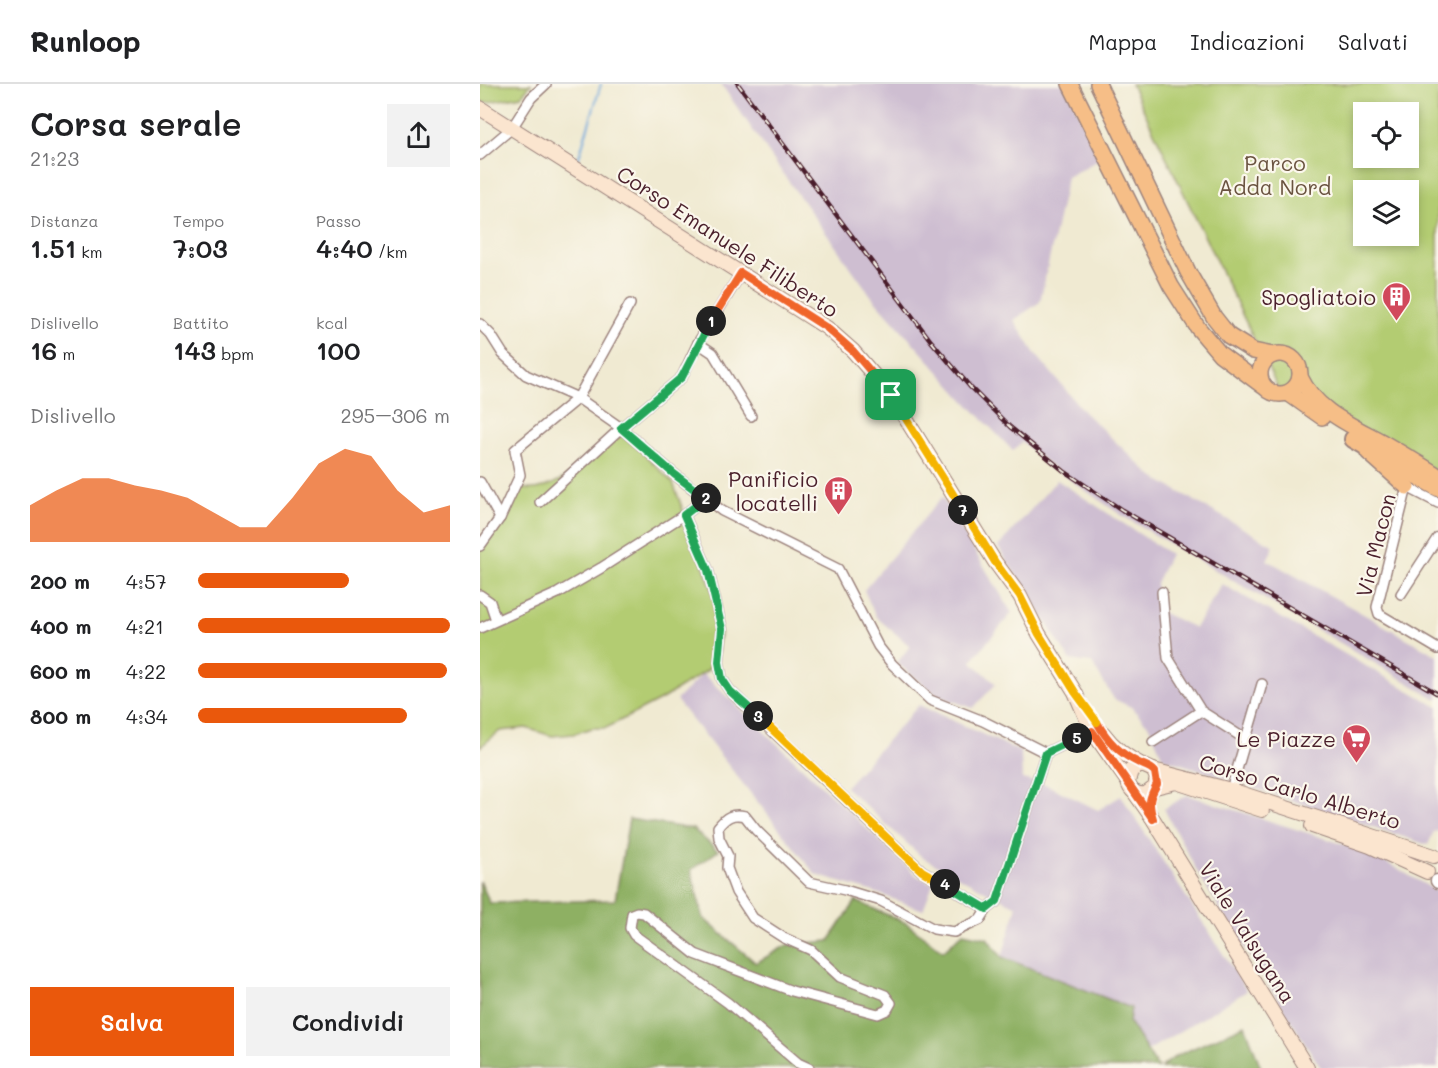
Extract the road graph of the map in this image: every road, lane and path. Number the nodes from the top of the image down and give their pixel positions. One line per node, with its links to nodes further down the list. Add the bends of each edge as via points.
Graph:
1 (546, 84): 5 (street, via 531,98)
2 (1070, 84): 13 (main road, via 1171,286 1220,354)
3 (1098, 84): 11 (main road, via 1188,272 1214,317 1229,336 1253,351)
4 (480, 108): 5 (main road, Corso Emanuele Filiberto)
5 (512, 128): 6 (street); 7 (main road, Corso Emanuele Filiberto)
6 (480, 155)
7 (741, 273): 10 (street); 40 (main road, Corso Emanuele Filiberto, via 827,328 875,374)
8 (630, 304): 15 (street)
9 (480, 324): 15 (street, via 503,354 526,375)
10 (698, 343): 16 (street, via 713,353); 17 (street, via 682,377)
11 (1273, 355): 12 (main road, via 1293,358); 13 (main road, via 1260,369)
12 (1300, 377): 14 (main road); 19 (main road, via 1308,392 1334,416)
13 (1263, 386): 14 (main road, via 1276,394)
14 (1288, 393): 18 (main road)
15 (578, 398): 17 (street); 29 (street, via 514,450 520,475)
16 (751, 416)
17 (621, 428): 25 (street); 26 (street)
18 (1353, 439): 23 (main road); 24 (highway)
19 (1415, 460): 20 (main road); 21 (main road)
20 (1438, 469)
21 (1438, 476)
22 (480, 482): 29 (street)
23 (1407, 487): 27 (street); 37 (street, Via Macon, via 1377,611)
24 (1438, 488)
25 (706, 498): 28 (street); 43 (street, via 722,511 838,568 878,646 930,700)
26 (540, 502)
27 (1438, 503)
28 (684, 515): 35 (street, via 558,593); 51 (street, via 708,570 722,629 722,679 730,691 922,871)
29 (500, 518): 31 (street)
30 (1438, 537): 33 (street)
31 (480, 546)
32 (1162, 592): 39 (street, via 1168,658)
33 (1401, 594)
34 (480, 595): 35 (street, via 490,602)
35 (496, 620): 36 (street)
36 (480, 628)
37 (1438, 650)
38 (1262, 684): 41 (street)
39 (1201, 711): 41 (street); 42 (street)
40 (1097, 732): 43 (street); 44 (main road, via 1123,754); 45 (main road)
41 (1245, 739): 47 (street)
42 (1153, 742)
43 (1046, 753): 51 (street, via 997,901)
44 (1148, 767): 45 (main road, via 1131,770); 46 (main road, via 1157,778); 47 (main road, Corso Carlo Alberto)
45 (1131, 787): 46 (main road, via 1143,795); 48 (main road, Viale Valsugana)
46 (1153, 789): 48 (main road, Viale Valsugana, via 1149,805); 50 (main road, Corso Carlo Alberto, via 1176,782 1370,846)
47 (1231, 790): 49 (main road, Corso Carlo Alberto)
48 (1153, 819): 53 (main road, Viale Valsugana)
49 (1436, 855): 50 (main road, via 1428,863)
50 (1435, 879)
51 (987, 909): 52 (street, via 980,920 954,932 934,929 881,901 809,882 745,816 735,814 724,819 718,827 718,838 728,856 727,868 735,892 753,918 811,950 840,977 885,995 891,1004 886,1010 878,1014 792,991 715,963 695,954 644,913 632,914 630,928 634,935 728,1003)
52 (808, 1068)
53 (1307, 1068)

